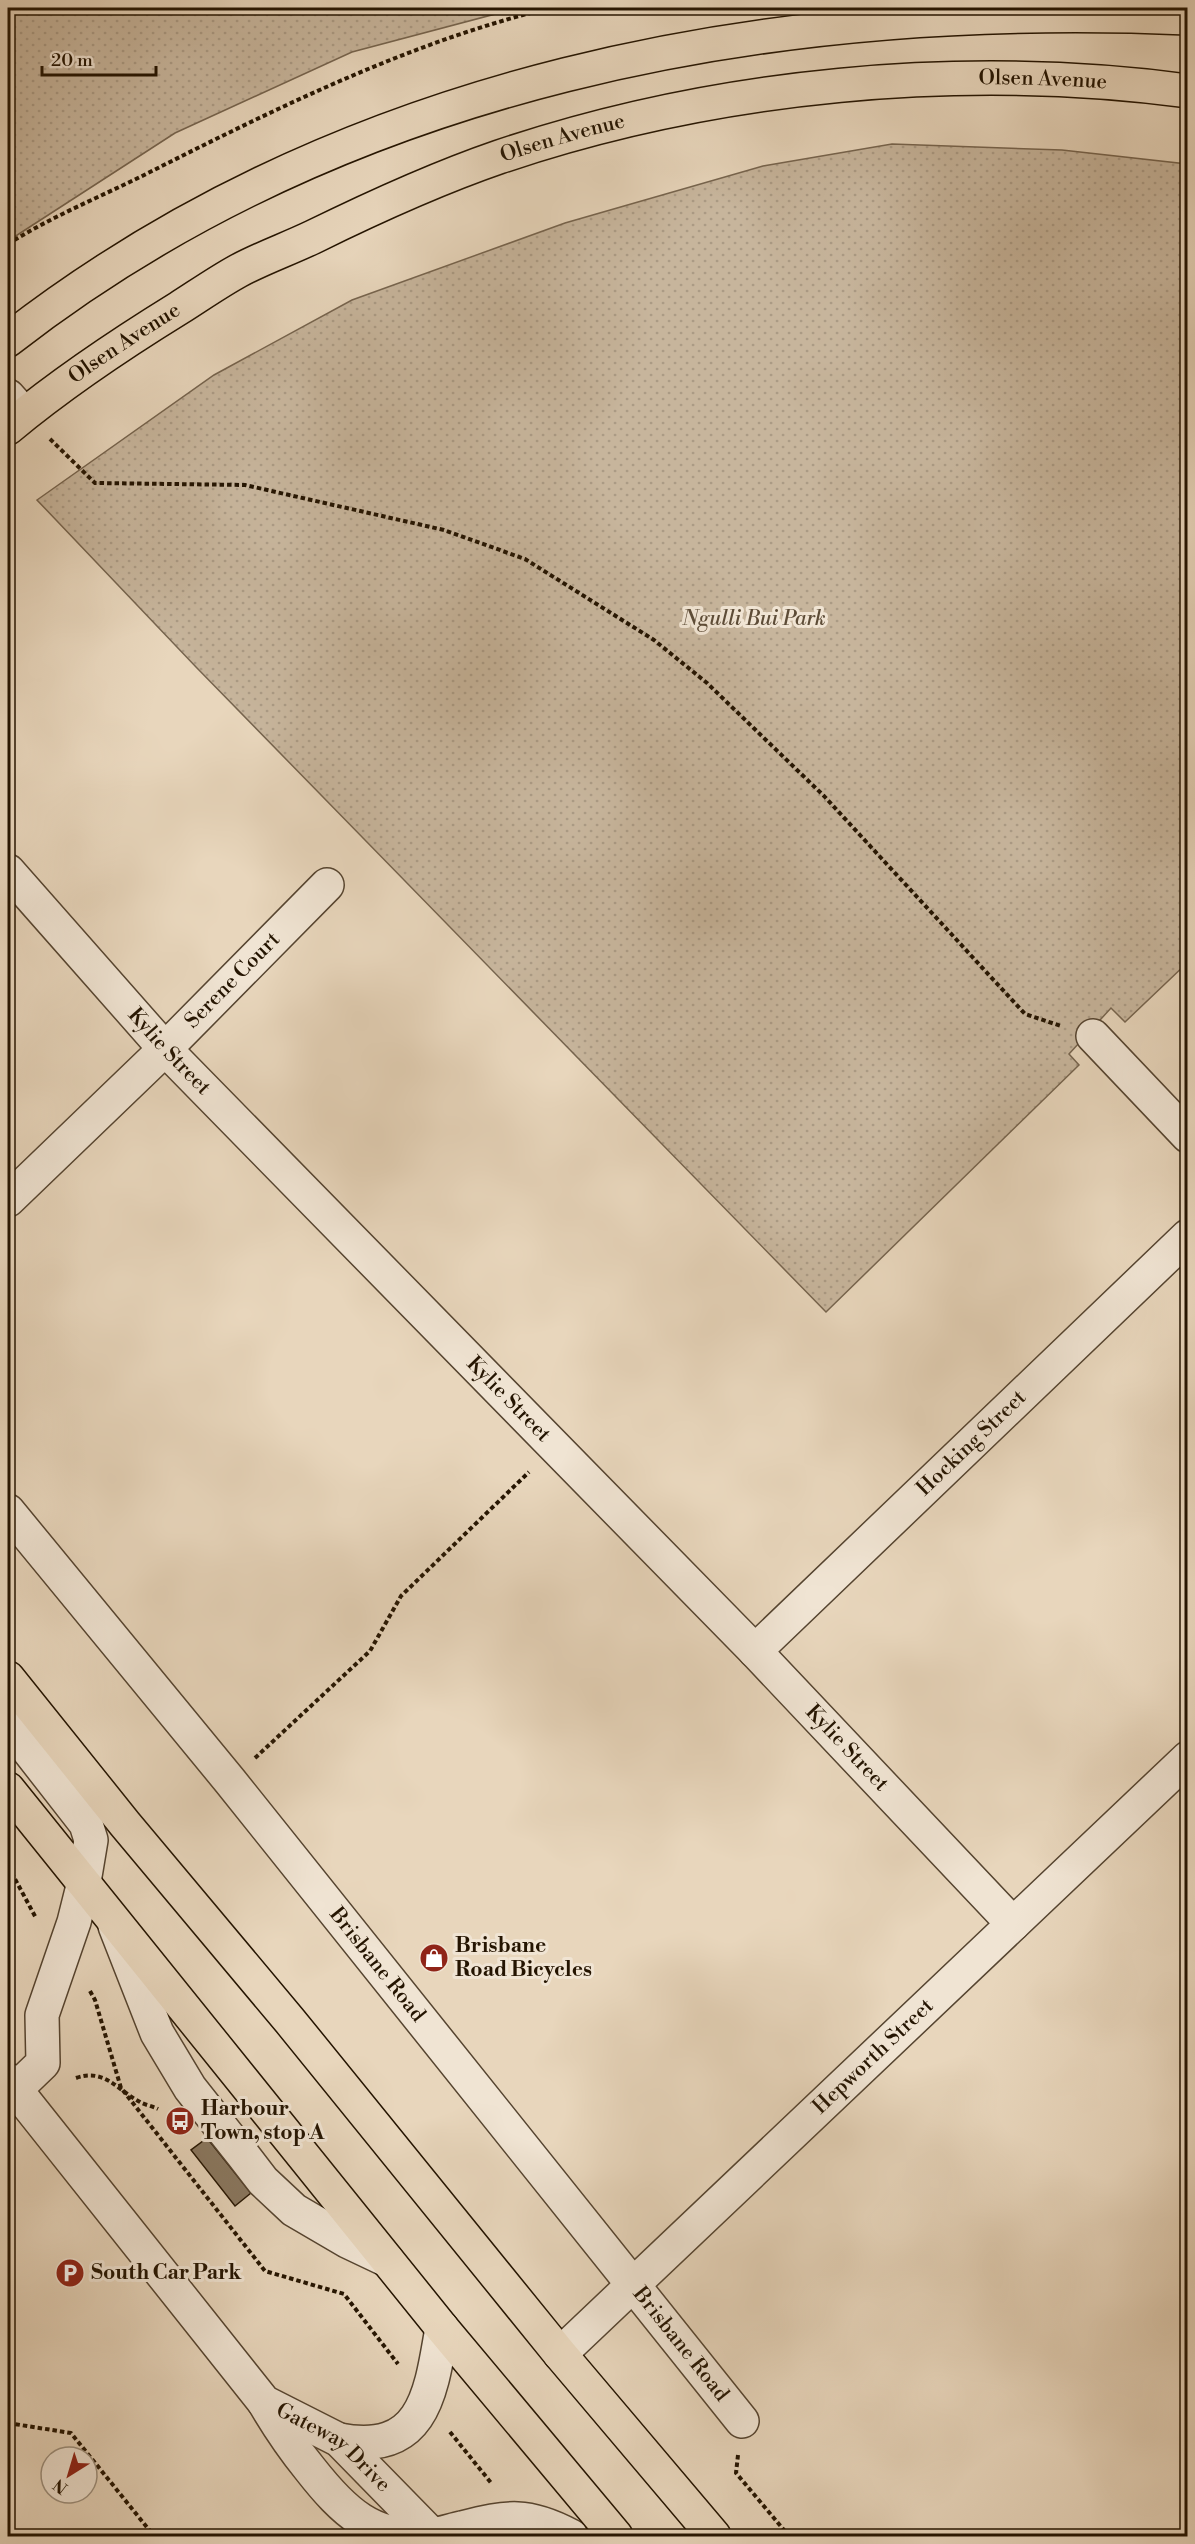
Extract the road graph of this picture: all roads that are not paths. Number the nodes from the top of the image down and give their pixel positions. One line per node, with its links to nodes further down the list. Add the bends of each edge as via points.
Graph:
1 (1188, 18): 3 (main road, via 1081,10 877,10 713,30 598,54 438,104 284,168 152,240)
2 (1188, 91): 4 (main road, Olsen Avenue, via 1013,79 872,82 686,106 593,129 499,157 392,198 239,271)
3 (8, 340)
4 (13, 413)
5 (8, 872): 8 (street, Kylie Street)
6 (327, 885): 8 (street, Serene Court)
7 (1093, 1036): 9 (street)
8 (165, 1048): 10 (street, Serene Court); 13 (street, Kylie Street)
9 (1188, 1136)
10 (8, 1200)
11 (1188, 1236): 13 (street, Hocking Street)
12 (8, 1511): 23 (street, Brisbane Road, via 230,1781)
13 (755, 1651): 20 (street, Kylie Street)
14 (8, 1678): 25 (main road)
15 (8, 1724): 18 (street, via 86,1824 91,1840)
16 (1188, 1758): 20 (street, Hepworth Street)
17 (8, 1788): 18 (main road)
18 (84, 1882): 19 (main road); 21 (street, via 42,2015 43,2063)
19 (112, 1918): 22 (main road); 22 (street, via 157,2033 179,2072 263,2181 294,2210)
20 (1013, 1924): 23 (street, Hepworth Street)
21 (12, 2085): 26 (street, Gateway Drive)
22 (387, 2260): 24 (main road)
23 (631, 2285): 25 (street, Hepworth Street); 27 (street, Brisbane Road)
24 (442, 2328): 28 (street, via 427,2402 414,2420 395,2437 380,2443); 31 (main road)
25 (560, 2354): 32 (main road)
26 (264, 2402): 28 (street, Gateway Drive); 29 (street, via 284,2436 344,2510 380,2531)
27 (742, 2421)
28 (339, 2440): 29 (street, Gateway Drive)
29 (432, 2536): 30 (street, via 496,2519 519,2518 546,2523)
30 (571, 2536)
31 (616, 2536)
32 (714, 2536)

